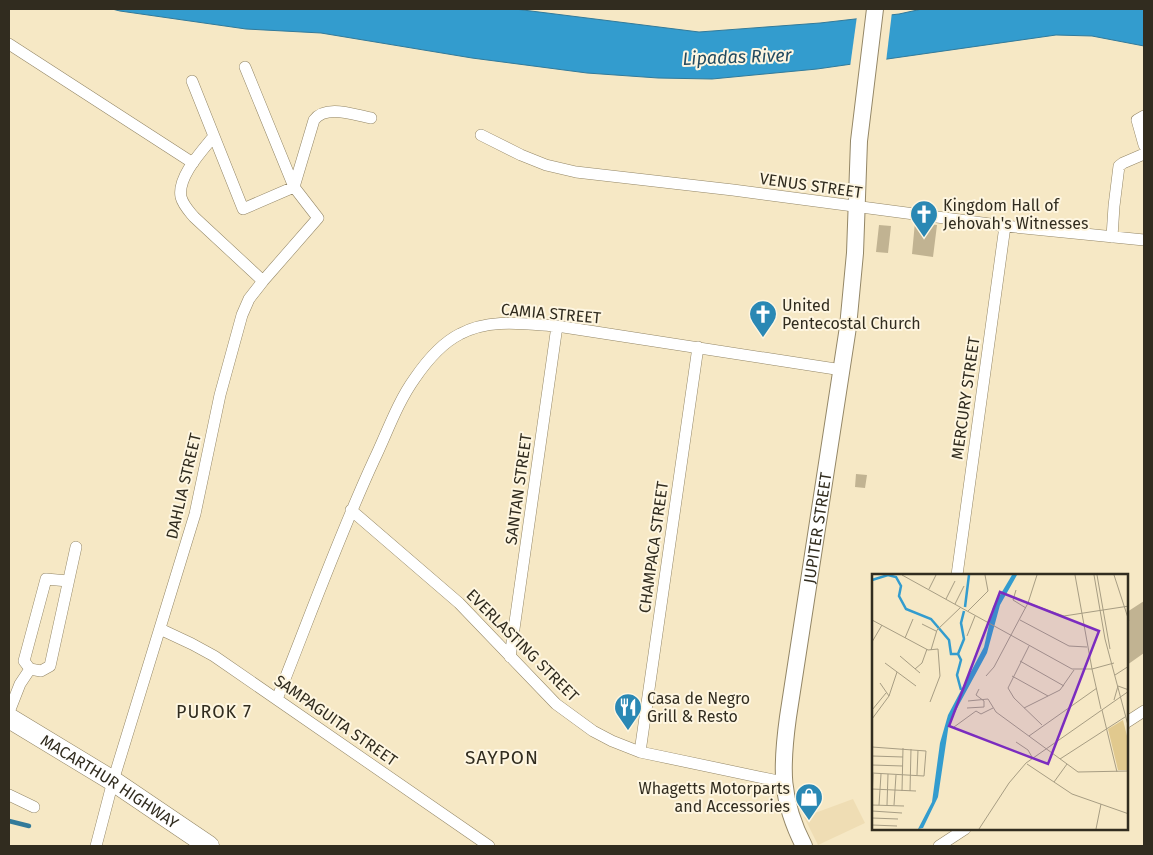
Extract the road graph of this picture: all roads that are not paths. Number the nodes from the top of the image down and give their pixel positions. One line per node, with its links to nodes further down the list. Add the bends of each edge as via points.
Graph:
1 (875, 9): 13 (main road, JUPITER STREET, via 862,103)
2 (9, 44): 11 (street)
3 (245, 68): 12 (street)
4 (192, 81): 8 (street)
5 (1144, 116): 9 (street, via 1137,120)
6 (370, 118): 12 (street, via 330,111 318,116 314,120)
7 (481, 135): 13 (street, VENUS STREET, via 546,165 576,172)
8 (214, 136): 11 (street); 12 (street, via 243,209)
9 (1144, 145)
10 (1144, 154): 15 (street, via 1120,166)
11 (193, 162): 17 (street, via 181,188 181,198 186,207)
12 (294, 187): 17 (street, DAHLIA STREET, via 318,218)
13 (856, 207): 14 (street, VENUS STREET); 20 (main road, JUPITER STREET, via 852,289)
14 (1005, 226): 15 (street, VENUS STREET); 23 (street, MERCURY STREET)
15 (1112, 236): 16 (street, VENUS STREET)
16 (1144, 240)
17 (263, 281): 25 (street, DAHLIA STREET, via 249,299 235,338 195,514)
18 (557, 326): 19 (street, CAMIA STREET); 21 (street, CAMIA STREET, via 517,323 475,327 441,348 414,380 399,406); 26 (street, SANTAN STREET)
19 (698, 348): 20 (street, CAMIA STREET); 33 (street, CHAMPACA STREET)
20 (842, 370): 35 (main road, JUPITER STREET, via 786,733)
21 (351, 510): 26 (street, EVERLASTING STREET, via 458,603); 28 (street, CAMIA STREET)
22 (76, 547): 24 (street)
23 (957, 574)
24 (68, 581): 27 (street, via 50,666 41,671); 27 (street, via 46,579 24,661)
25 (160, 629): 28 (street, SAMPAGUITA STREET, via 214,656); 34 (street, DAHLIA STREET)
26 (510, 657): 33 (street, EVERLASTING STREET, via 573,717 612,741)
27 (30, 669): 30 (street)
28 (277, 699): 41 (street, SAMPAGUITA STREET)
29 (1144, 711): 32 (street)
30 (9, 712)
31 (9, 718): 34 (highway, MACARTHUR HIGHWAY)
32 (1128, 721)
33 (640, 752): 35 (street, EVERLASTING STREET)
34 (113, 781): 39 (street, DAHLIA STREET); 40 (highway, MACARTHUR HIGHWAY)
35 (783, 782): 42 (main road, JUPITER STREET, via 794,828)
36 (9, 794): 37 (street)
37 (34, 807)
38 (963, 830): 43 (street)
39 (96, 846)
40 (209, 846)
41 (489, 846)
42 (804, 846)
43 (939, 846)

